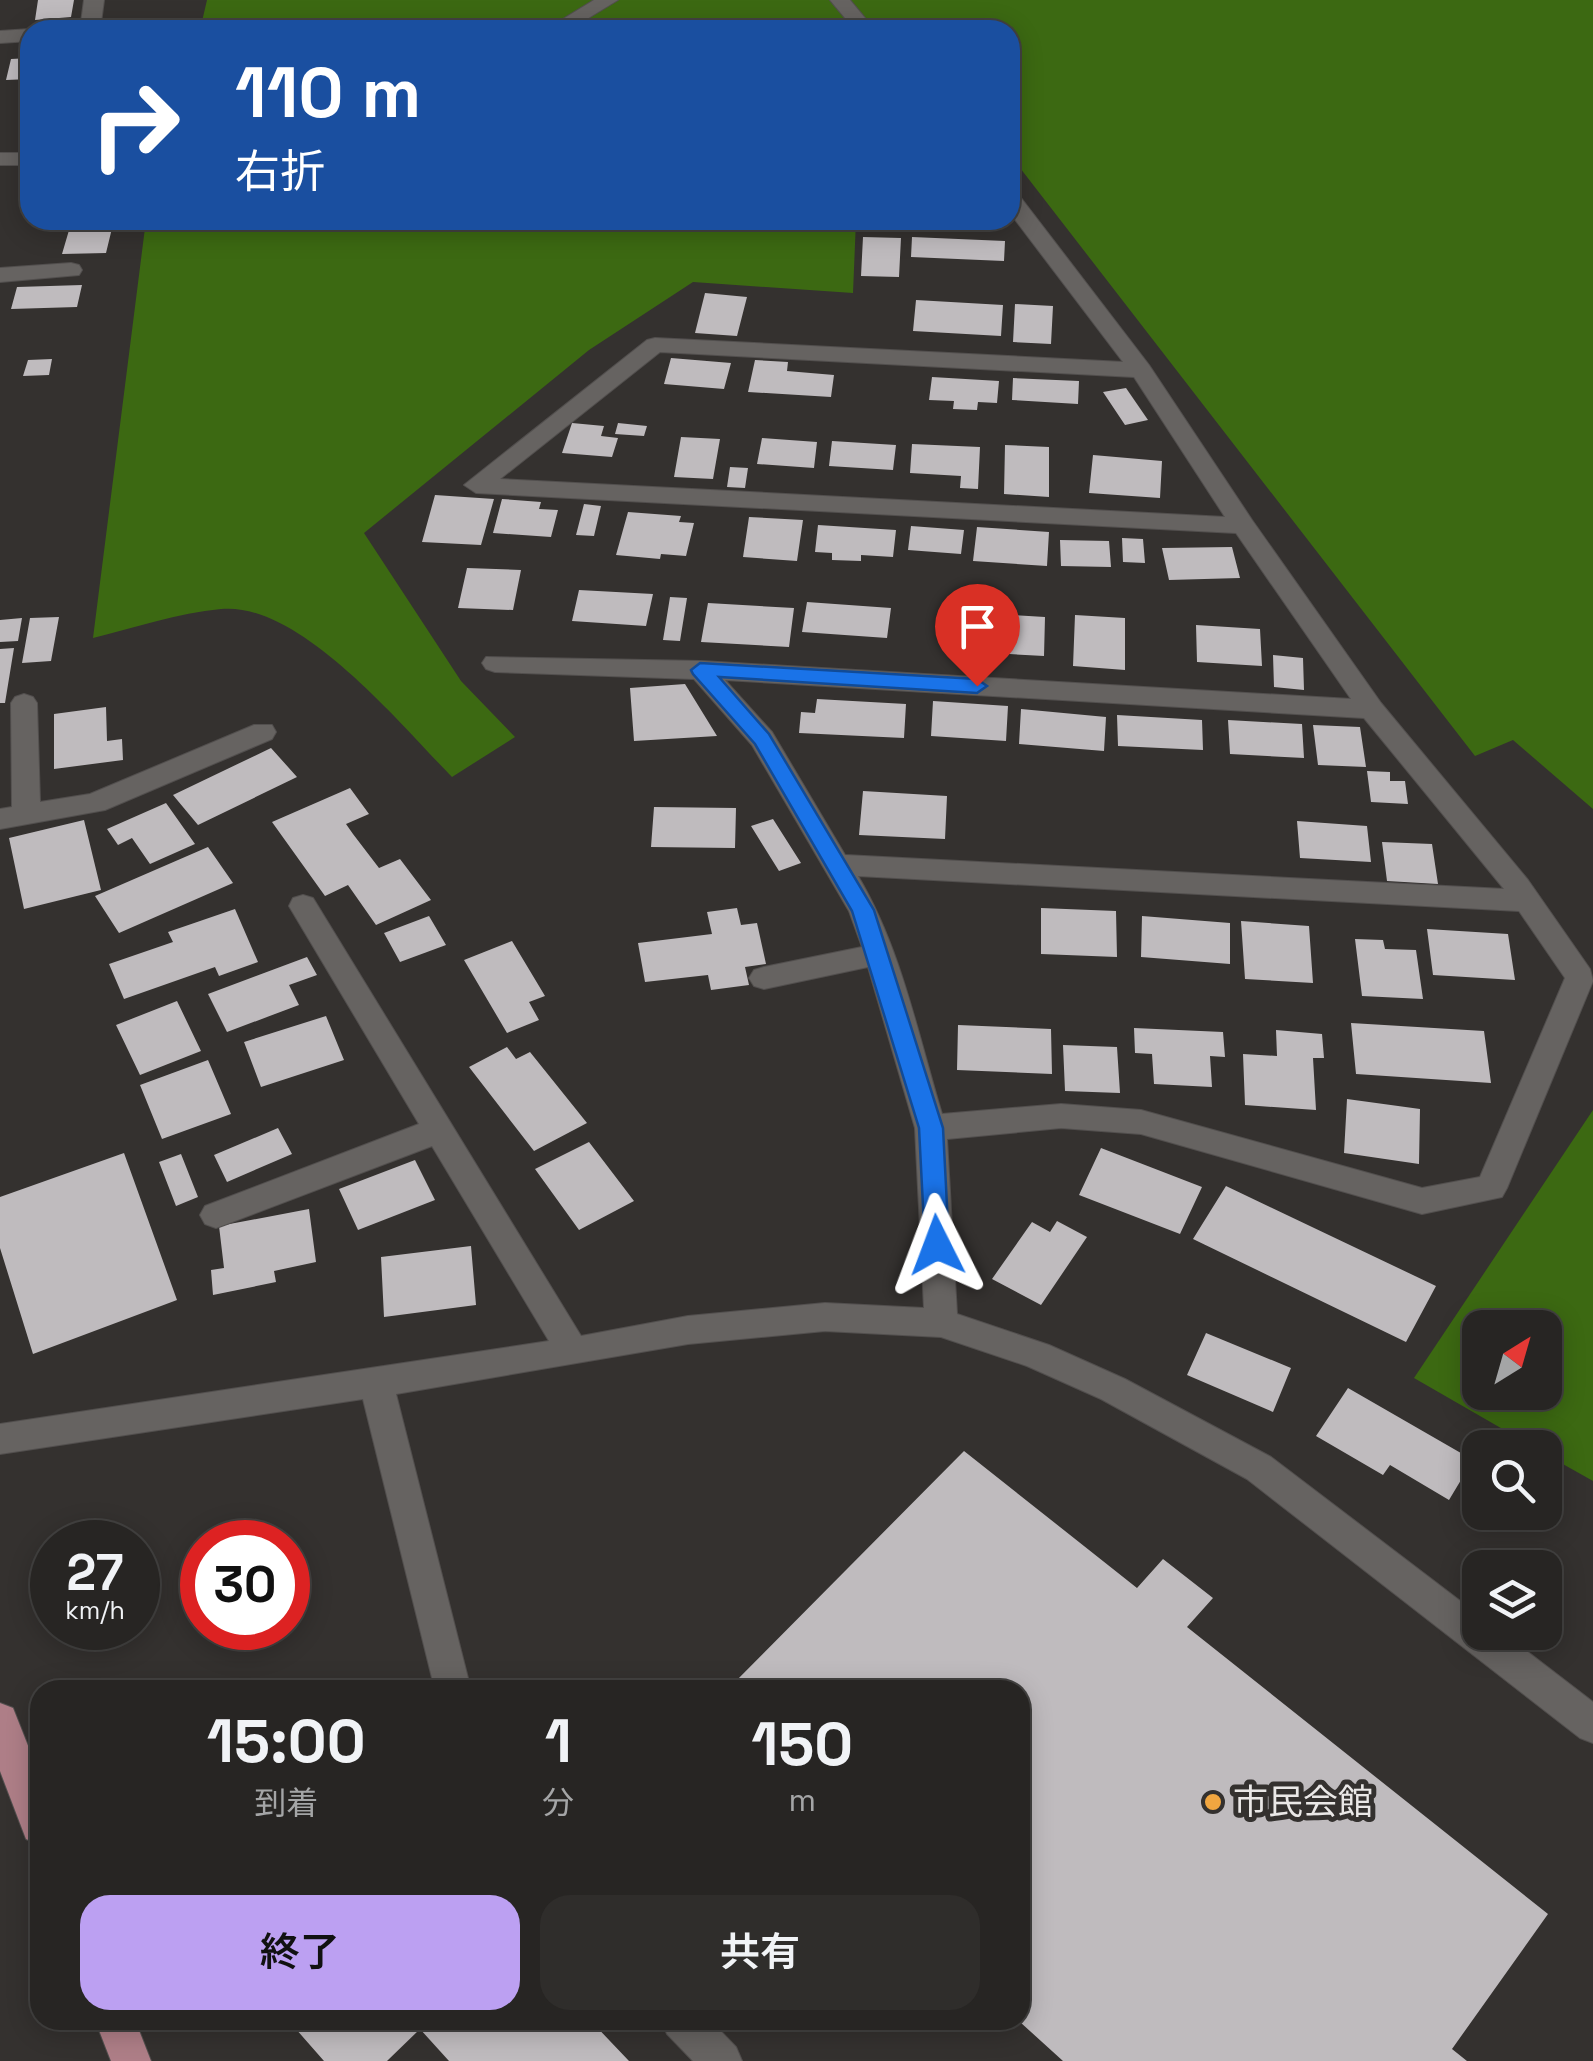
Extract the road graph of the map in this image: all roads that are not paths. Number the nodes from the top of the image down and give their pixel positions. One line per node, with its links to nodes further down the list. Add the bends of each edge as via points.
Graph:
1 (608, 0): 3 (street)
2 (840, 0): 4 (street)
3 (573, 20)
4 (856, 20)
5 (1020, 216): 8 (street)
6 (71, 270): 7 (street)
7 (0, 275)
8 (1141, 370): 9 (street); 9 (street, via 655,345 476,485)
9 (1242, 526): 13 (street)
10 (495, 663): 11 (street)
11 (700, 670): 13 (street); 16 (street, via 762,739)
12 (24, 703): 15 (street)
13 (1372, 709): 17 (street)
14 (263, 732): 15 (street, via 95,803)
15 (13, 817)
16 (836, 865): 17 (street); 19 (street)
17 (1528, 901): 21 (street, via 1580,977 1491,1188 1422,1202 1141,1122 1061,1116)
18 (303, 906): 22 (street)
19 (879, 954): 20 (street); 21 (street)
20 (764, 978)
21 (931, 1128): 24 (street)
22 (438, 1130): 23 (street); 25 (street)
23 (216, 1216)
24 (941, 1323): 25 (street, via 826,1317 688,1330); 29 (street, via 1112,1388 1259,1468)
25 (573, 1352): 26 (street)
26 (376, 1383): 27 (street); 28 (street)
27 (0, 1438)
28 (450, 1680)
29 (1593, 1725)
30 (3, 1743): 31 (main road)
31 (30, 1804)
32 (119, 2030): 34 (main road)
33 (691, 2030): 35 (street)
34 (131, 2061)
35 (722, 2061)

